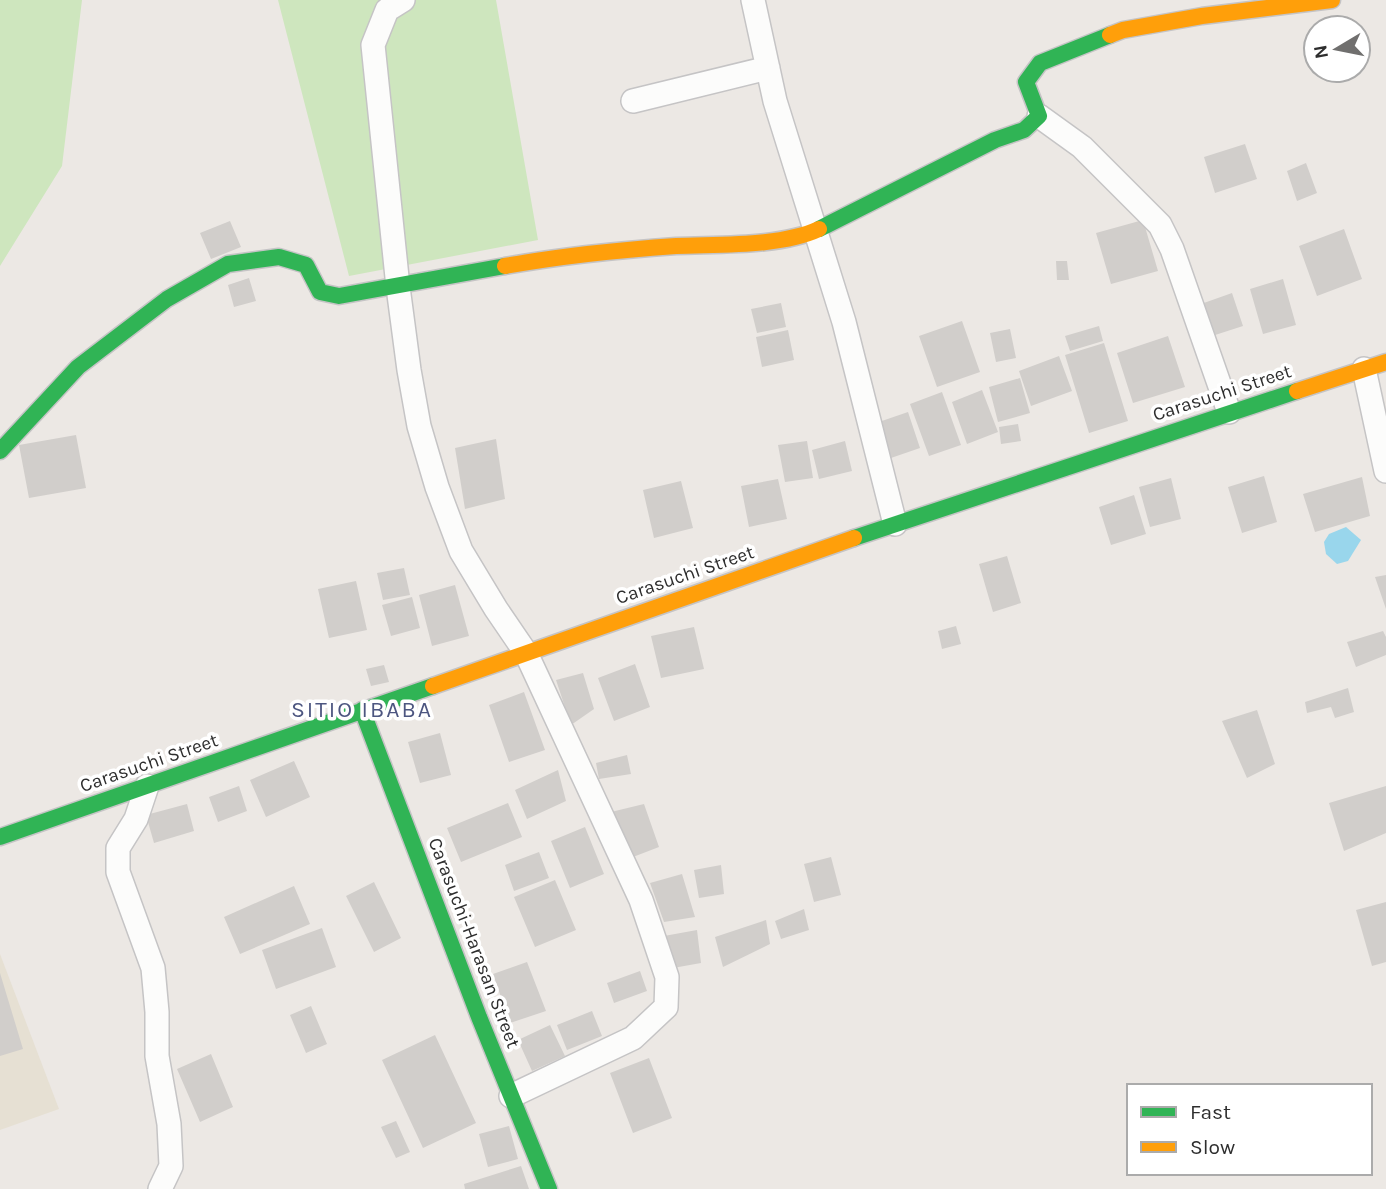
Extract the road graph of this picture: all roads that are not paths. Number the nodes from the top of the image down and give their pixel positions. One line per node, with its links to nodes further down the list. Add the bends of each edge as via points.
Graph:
1 (403, 0): 8 (street, via 387,10 373,45)
2 (753, 0): 4 (street)
3 (1332, 0): 6 (street, via 1123,30 1040,62 1026,82)
4 (768, 68): 5 (street); 7 (street)
5 (633, 101)
6 (1039, 116): 7 (street, via 1024,130 995,140); 11 (street, via 1082,147 1160,225)
7 (816, 231): 8 (street, via 777,240 560,257); 14 (street)
8 (398, 287): 12 (street, via 339,296 320,292 306,265 279,257 228,264 167,299 78,367); 15 (street, via 419,426 437,487 461,551)
9 (1386, 362): 10 (street, Carasuchi Street)
10 (1364, 369): 11 (street, Carasuchi Street); 13 (street)
11 (1229, 412): 14 (street, Carasuchi Street)
12 (0, 451)
13 (1386, 471)
14 (895, 524): 15 (street, Carasuchi Street)
15 (526, 653): 16 (street, Carasuchi Street); 19 (street, via 641,900 667,977 666,1007 633,1038)
16 (362, 710): 17 (street, Carasuchi Street); 19 (street, Carasuchi-Harasan Street)
17 (147, 786): 18 (street, Carasuchi Street); 20 (street, via 136,819 118,848 118,872 153,968 157,1056 171,1166)
18 (0, 837)
19 (511, 1096): 21 (street, Carasuchi-Harasan Street)
20 (160, 1189)
21 (549, 1189)

